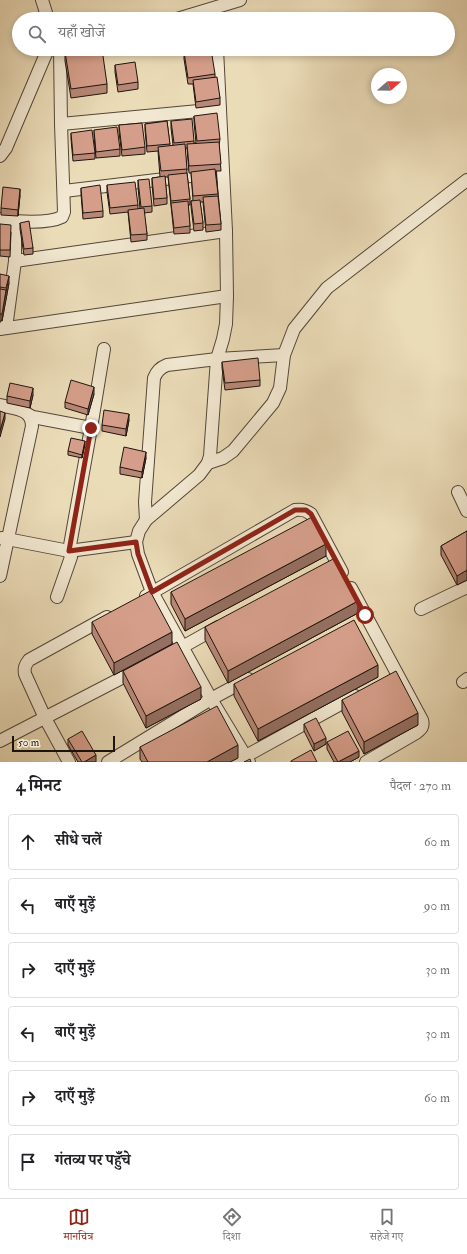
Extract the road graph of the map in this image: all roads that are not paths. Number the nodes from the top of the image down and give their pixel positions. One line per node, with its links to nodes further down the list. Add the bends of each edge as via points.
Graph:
1 (42, 0): 3 (street)
2 (239, 0): 4 (street)
3 (46, 12)
4 (219, 12)
5 (45, 56): 10 (street, via 6,148)
6 (60, 56): 9 (street)
7 (217, 56): 8 (street)
8 (220, 109): 9 (street); 11 (street)
9 (61, 124): 13 (street)
10 (0, 156)
11 (222, 173): 13 (street); 16 (street)
12 (467, 180): 21 (street, via 327,288 294,329)
13 (64, 191): 15 (street, via 62,217)
14 (0, 219): 15 (street)
15 (16, 222): 17 (street)
16 (226, 231): 17 (street); 18 (street)
17 (15, 261): 19 (street)
18 (227, 296): 19 (street); 22 (street, via 226,324)
19 (3, 328)
20 (104, 348): 25 (street)
21 (284, 355): 22 (street); 26 (street, via 280,388 273,403 233,451)
22 (217, 359): 26 (street); 29 (street, via 167,365 156,371 145,502)
23 (0, 405): 24 (street)
24 (30, 415): 25 (street); 30 (street, via 32,426)
25 (91, 428): 32 (street)
26 (208, 463): 29 (street, via 199,476)
27 (458, 492): 28 (street)
28 (467, 511)
29 (146, 520): 31 (street, via 139,530)
30 (4, 538): 32 (street); 33 (street)
31 (136, 542): 32 (street); 35 (street)
32 (69, 551): 36 (street, via 71,557)
33 (0, 576)
34 (467, 587): 38 (street)
35 (152, 592): 37 (street); 41 (street); 52 (street, via 295,510 306,510 311,514 332,562 394,676 422,720 423,725 416,733)
36 (57, 597)
37 (138, 600)
38 (421, 609)
39 (118, 611): 47 (street, via 25,664 25,674)
40 (225, 623): 41 (street)
41 (183, 647): 42 (street); 46 (street)
42 (169, 654)
43 (148, 665): 47 (street)
44 (260, 672): 46 (street)
45 (362, 693): 49 (street)
46 (211, 699): 49 (street); 51 (street)
47 (45, 718): 48 (street); 50 (street)
48 (0, 742)
49 (243, 760)
50 (69, 762)
51 (108, 762)
52 (366, 762)

